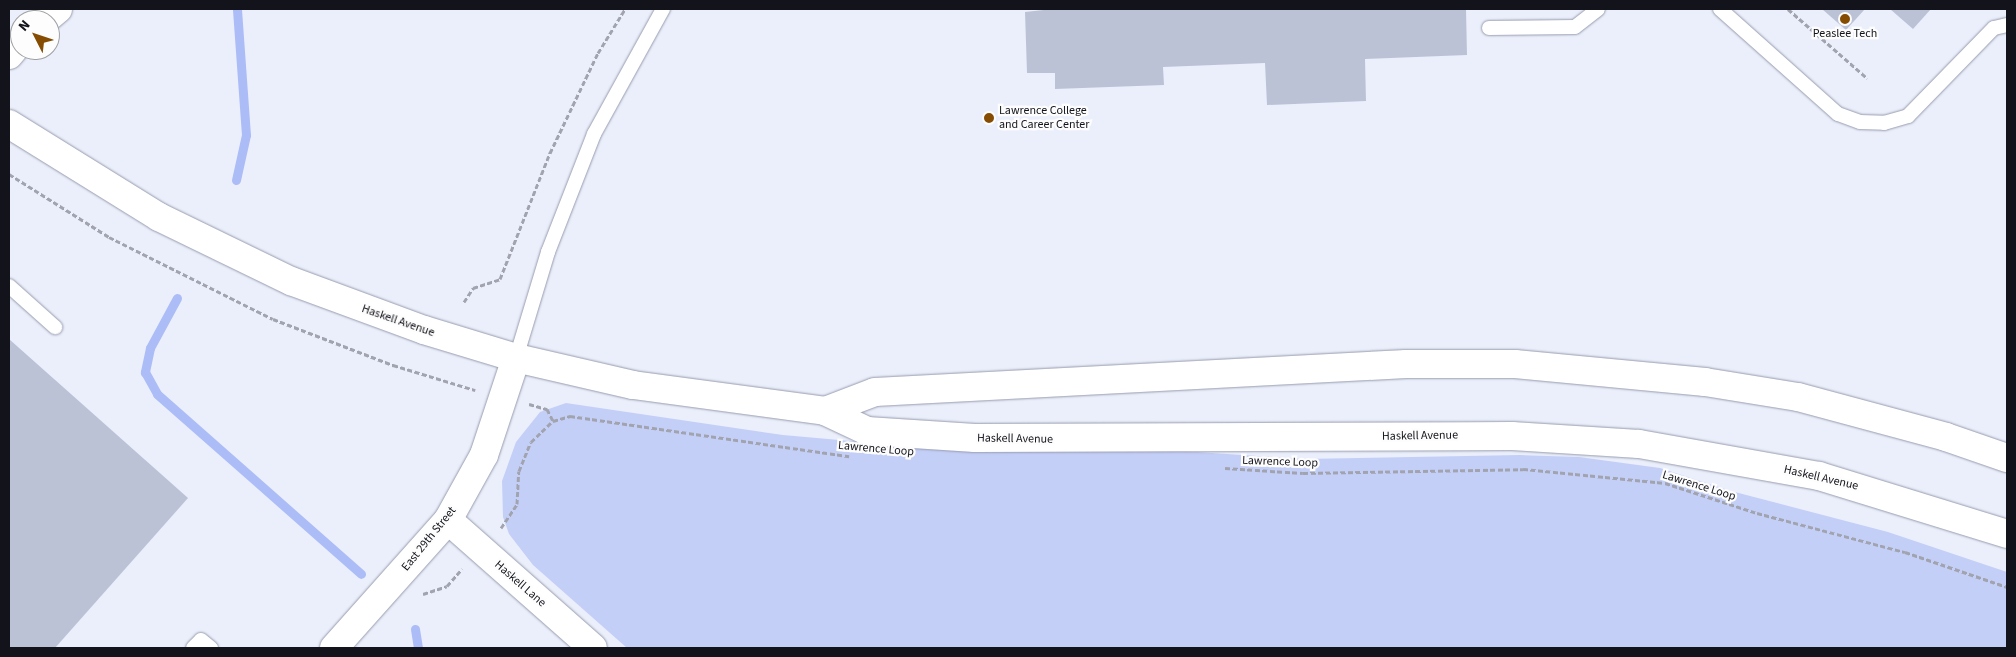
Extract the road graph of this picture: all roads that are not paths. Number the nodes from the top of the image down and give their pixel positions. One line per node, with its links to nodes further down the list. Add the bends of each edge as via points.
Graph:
1 (663, 9): 9 (lane, via 594,134 548,252)
2 (1598, 9): 5 (lane, via 1575,27)
3 (1720, 9): 4 (lane, via 1838,114 1860,122 1884,123 1908,116 1994,28)
4 (2007, 26)
5 (1489, 28)
6 (9, 124): 9 (main road, Haskell Avenue, via 97,182 244,259 339,300)
7 (9, 286): 8 (lane)
8 (55, 327)
9 (516, 358): 10 (main road, Haskell Avenue, via 633,385); 12 (main road, East 29th Street, via 484,454)
10 (824, 411): 11 (main road, Haskell Avenue, via 874,392 1406,364 1515,364 1705,382 1798,397 1946,436); 13 (main road, Haskell Avenue, via 867,431 975,438 1512,436 1639,444 1819,476)
11 (2007, 458)
12 (448, 520): 16 (main road, East 29th Street); 17 (main road, Haskell Lane)
13 (2007, 534)
14 (193, 648): 15 (lane, via 201,640)
15 (211, 648)
16 (334, 648)
17 (593, 648)

